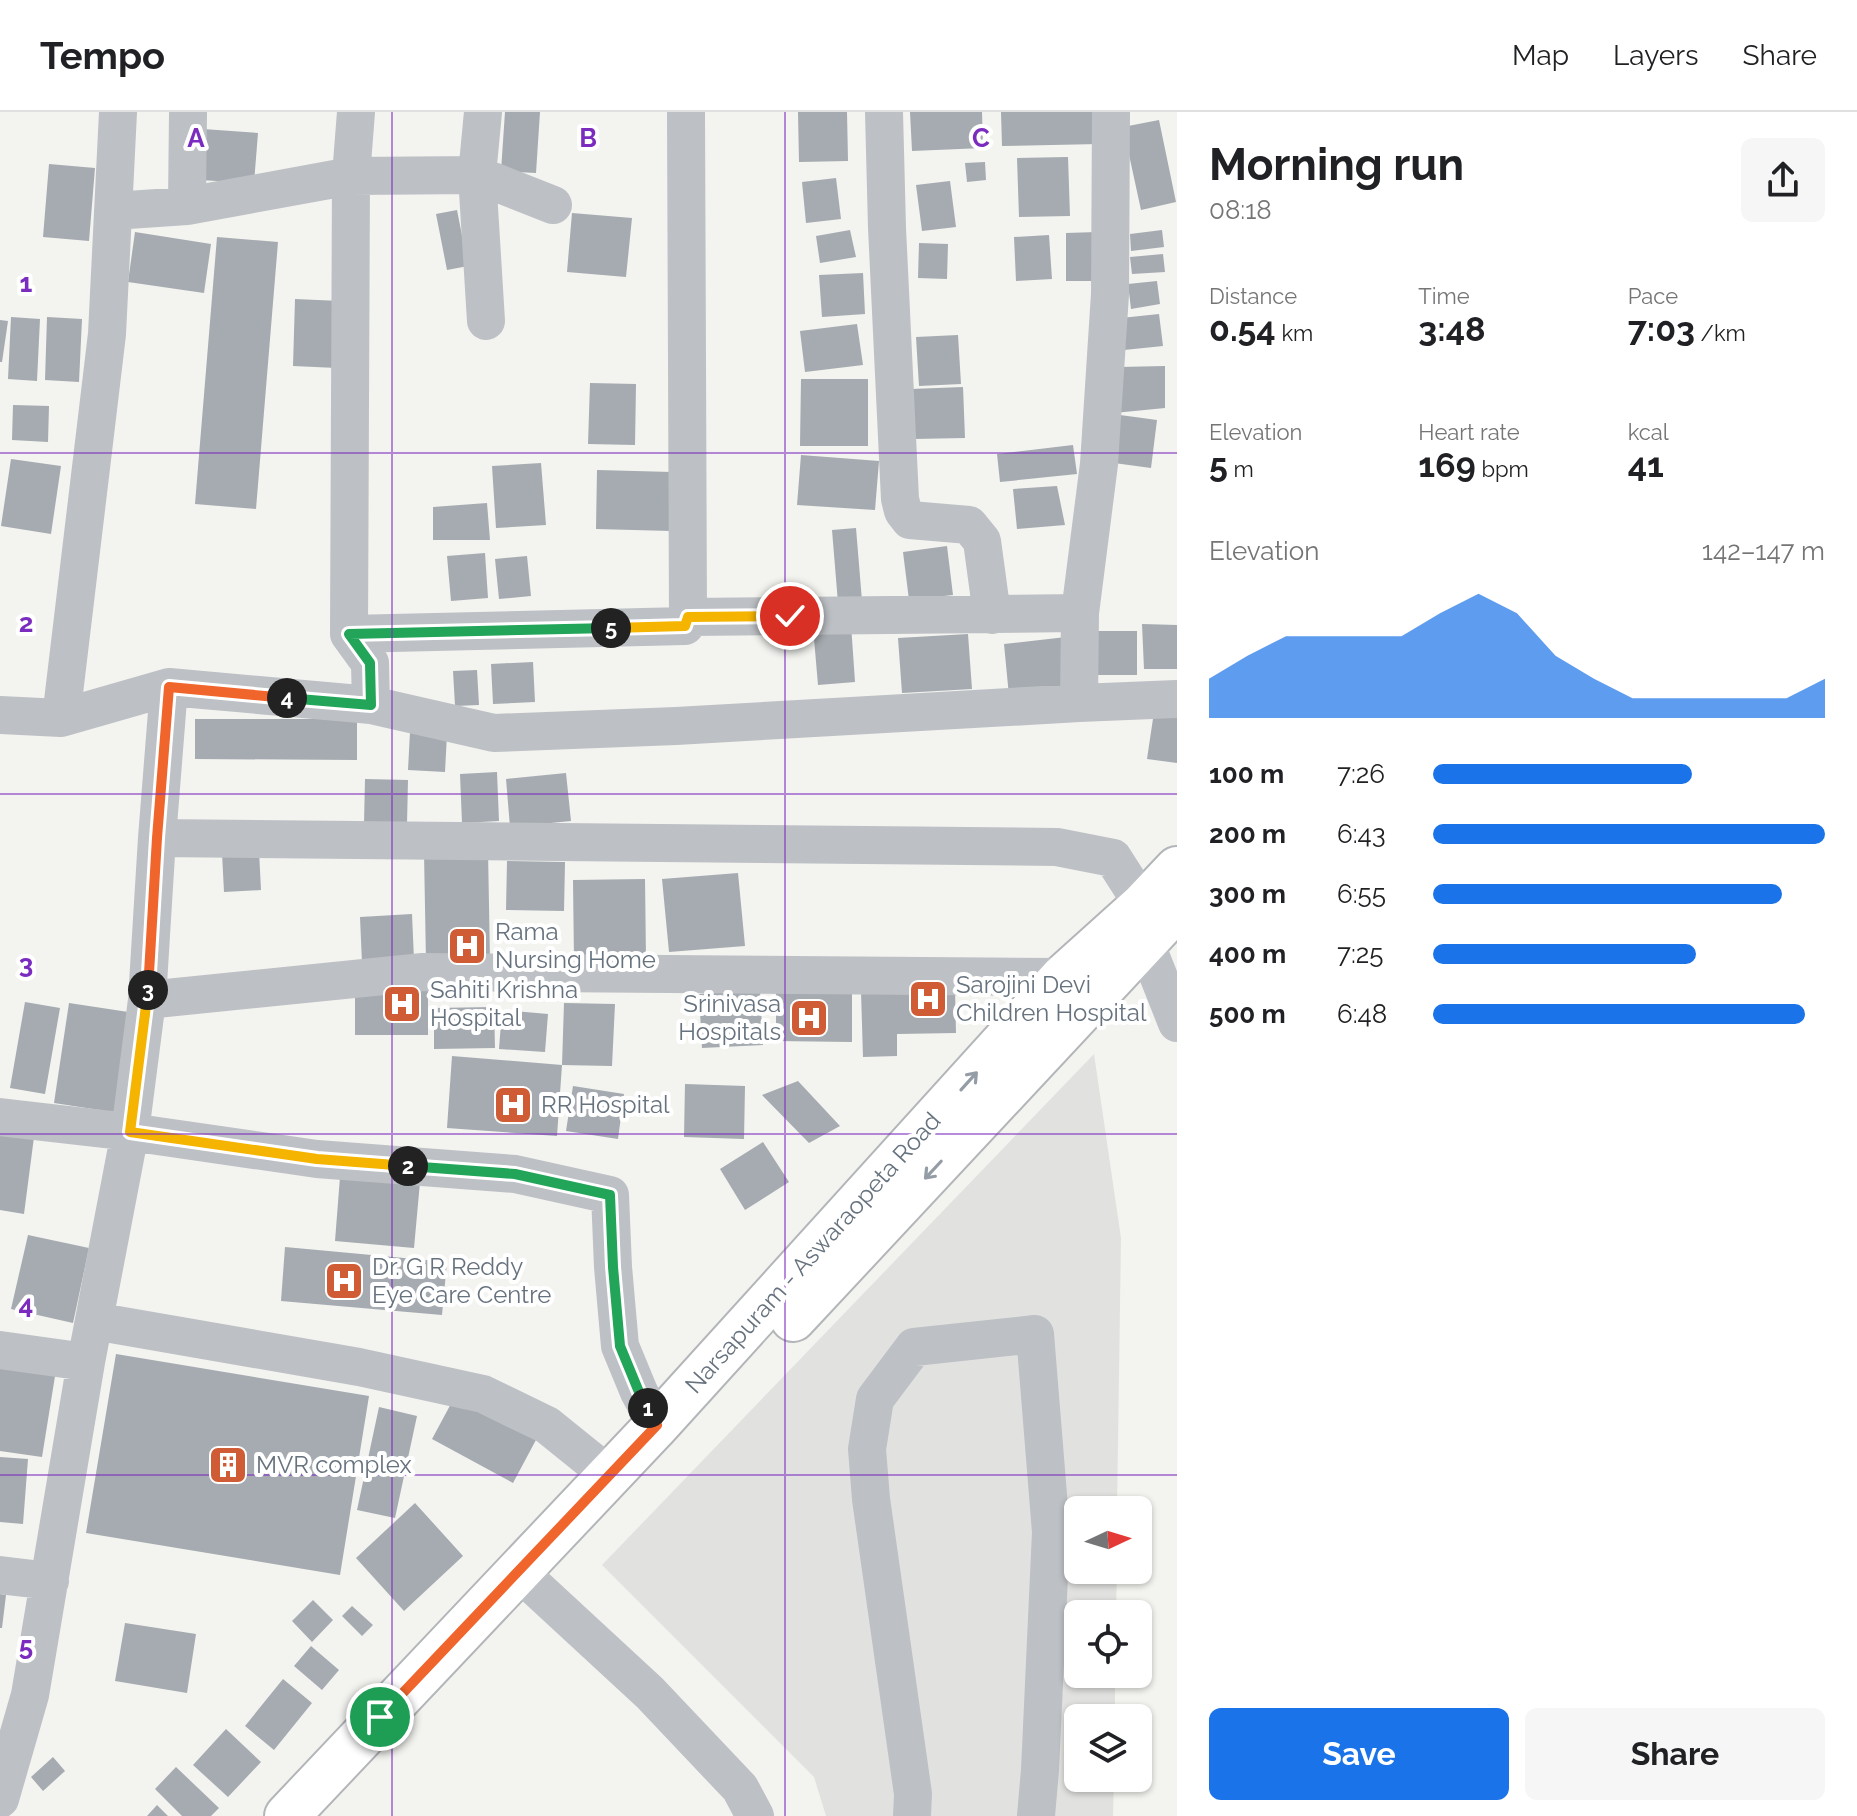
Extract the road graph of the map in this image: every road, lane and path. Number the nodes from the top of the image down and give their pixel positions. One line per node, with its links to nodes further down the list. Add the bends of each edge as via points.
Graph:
1 (118, 112): 12 (street)
2 (188, 112): 11 (street)
3 (356, 112): 9 (street)
4 (483, 112): 8 (street)
5 (686, 112): 16 (street)
6 (884, 112): 15 (street, via 900,499 910,520 969,525 976,531 982,541)
7 (1111, 112): 14 (street, via 1110,294 1099,464)
8 (477, 175): 9 (street); 10 (street); 13 (street)
9 (351, 176): 11 (street); 17 (street)
10 (553, 205)
11 (187, 206): 12 (street)
12 (113, 211): 23 (street, via 107,334)
13 (486, 321)
14 (1080, 613): 15 (street); 20 (street)
15 (992, 615): 16 (street)
16 (688, 617): 17 (street, via 685,626)
17 (349, 634): 21 (street, via 370,663)
18 (169, 687): 21 (street); 23 (street); 24 (street)
19 (1177, 699): 20 (street)
20 (1079, 703): 21 (street, via 494,733)
21 (371, 705)
22 (0, 715): 23 (street)
23 (61, 718)
24 (157, 838): 26 (street, via 1057,847 1113,858); 28 (street)
25 (1177, 869): 26 (main road, Narsapuram - Aswaraopeta Road)
26 (1155, 919): 27 (main road, Narsapuram - Aswaraopeta Road); 29 (street); 38 (main road, Narsapuram - Aswaraopeta Road, one-way to 38)
27 (1063, 977): 28 (street, via 423,972); 35 (main road, Narsapuram - Aswaraopeta Road, one-way to 27)
28 (147, 1000): 31 (street)
29 (1177, 1023)
30 (0, 1117): 31 (street)
31 (130, 1132): 32 (street); 35 (street, via 317,1159 515,1174 610,1195 620,1346)
32 (94, 1321): 34 (street); 36 (street, via 483,1394 547,1425)
33 (0, 1350): 34 (street)
34 (86, 1362): 39 (street)
35 (657, 1425): 36 (main road, Narsapuram - Aswaraopeta Road)
36 (609, 1475): 38 (main road, Narsapuram - Aswaraopeta Road)
37 (0, 1575): 39 (street)
38 (528, 1580): 41 (main road, Narsapuram - Aswaraopeta Road); 42 (main road, Narsapuram - Aswaraopeta Road); 43 (street, via 650,1693 740,1788)
39 (50, 1581): 40 (street, via 30,1695)
40 (0, 1799)
41 (287, 1816)
42 (324, 1816)
43 (755, 1816)
44 (912, 1816): 45 (street, via 871,1499 867,1449 875,1399 914,1347 1035,1334 1051,1532)
45 (1036, 1816)

